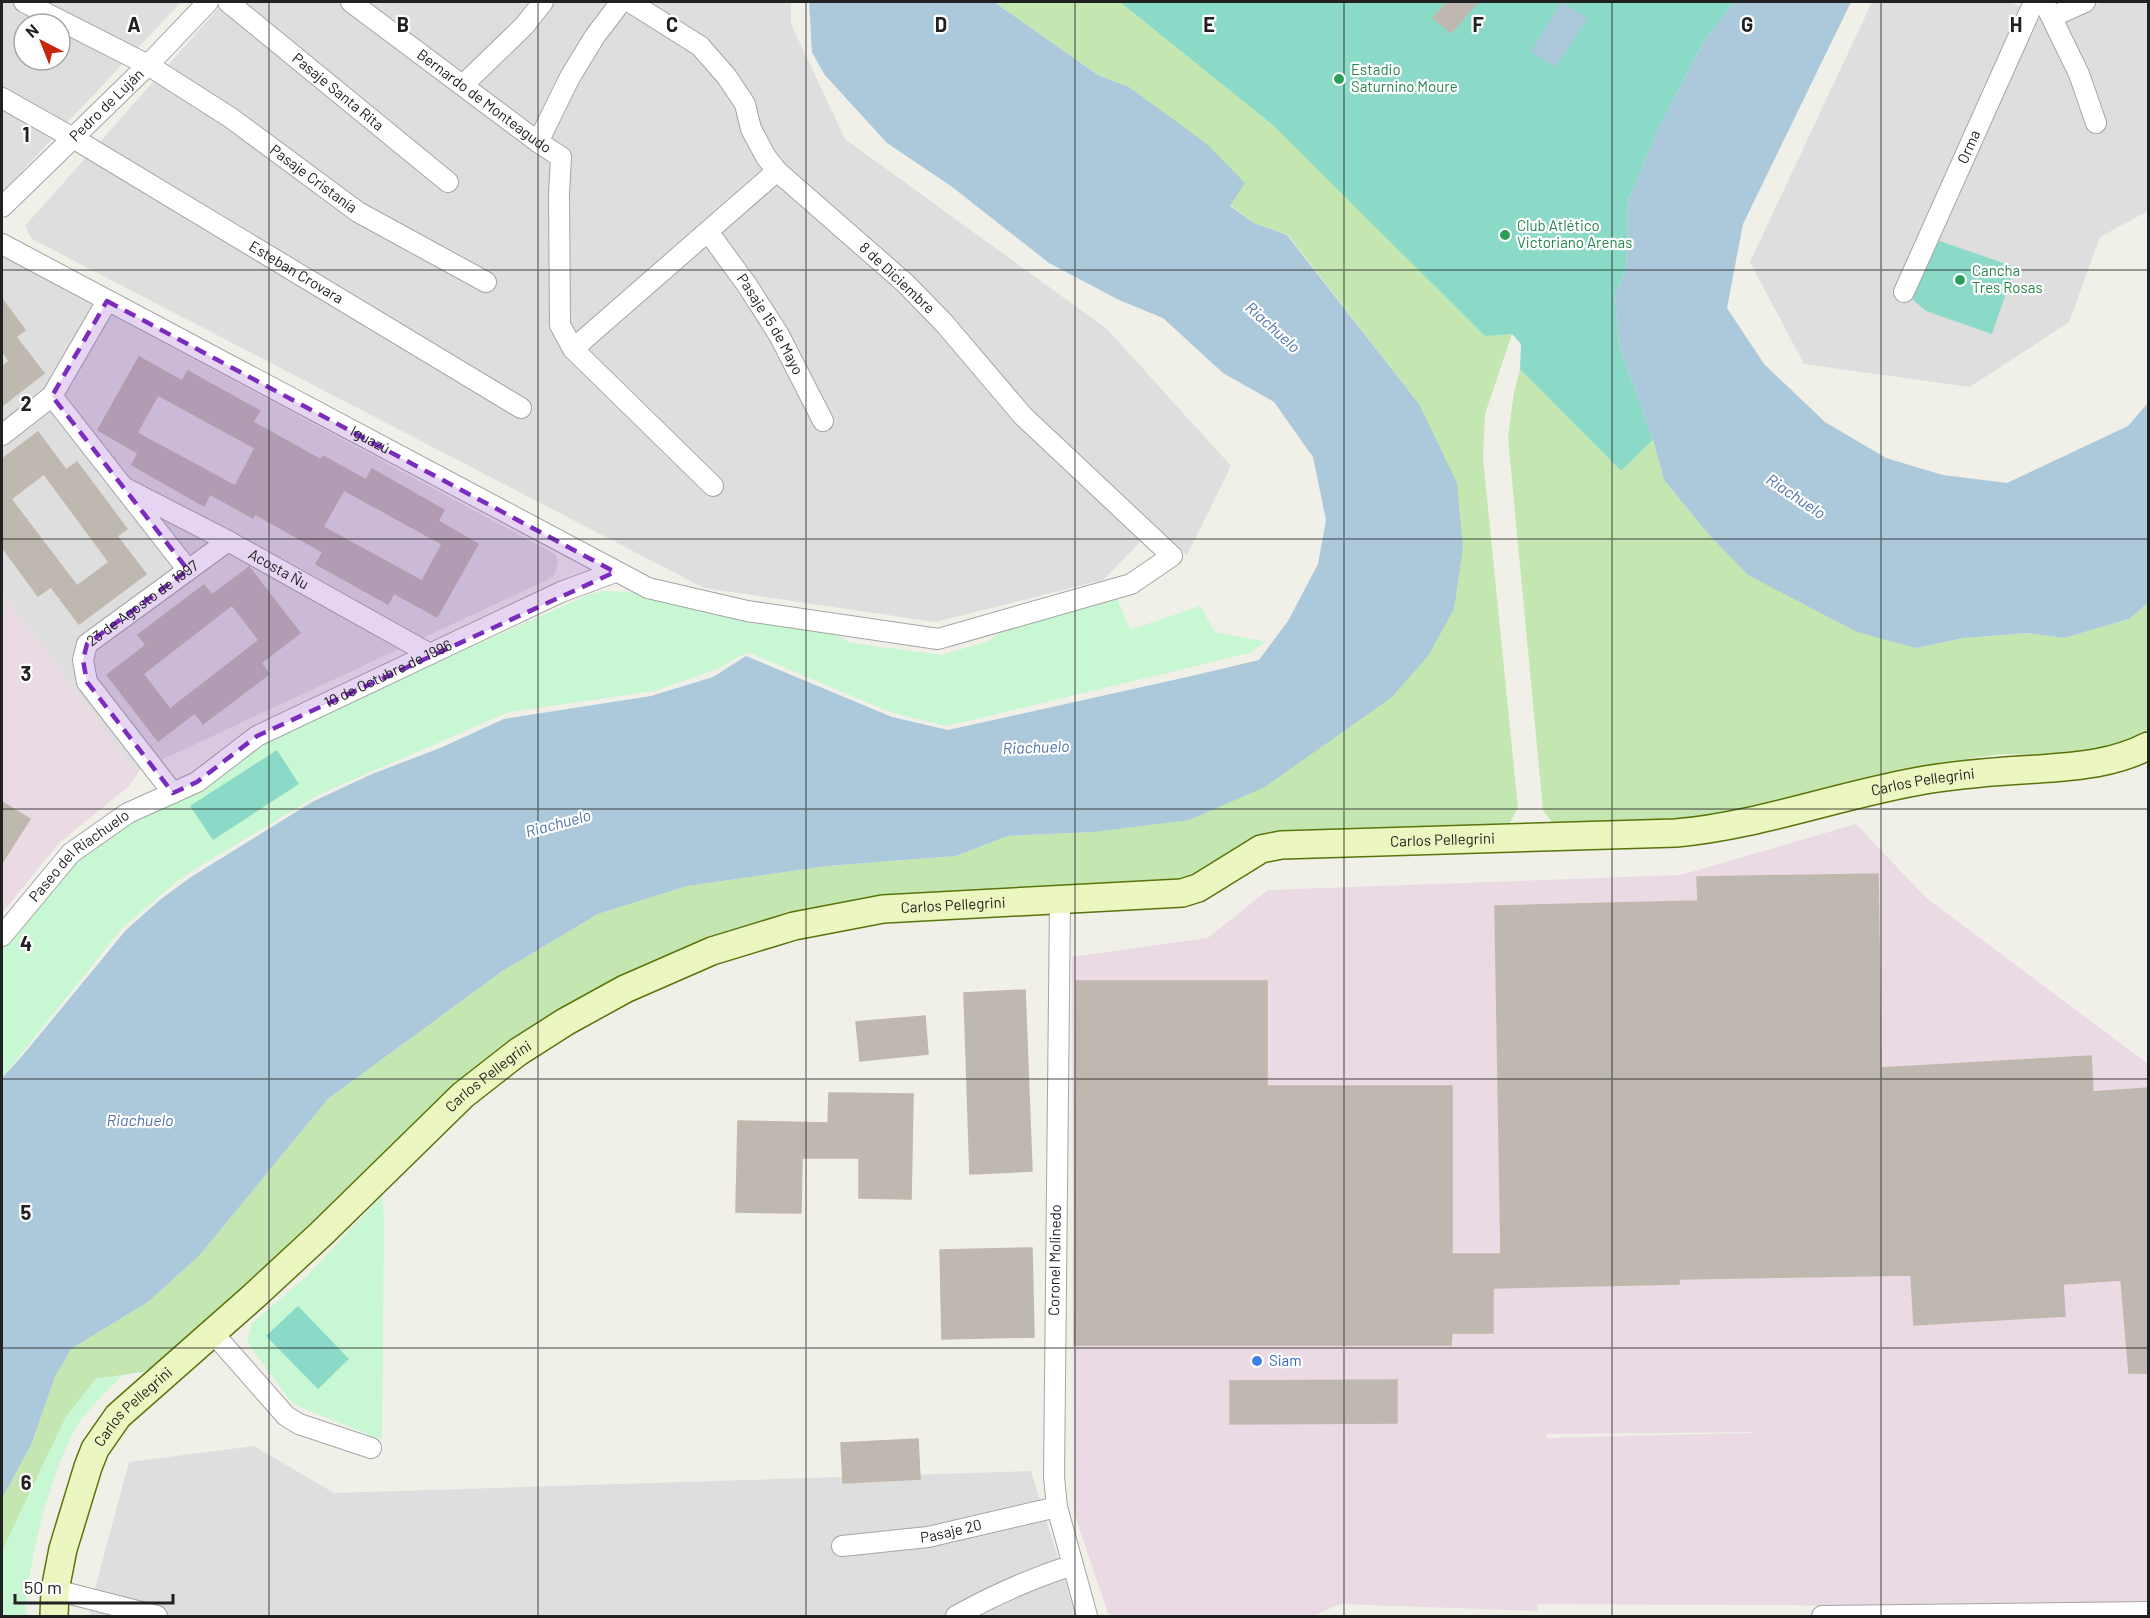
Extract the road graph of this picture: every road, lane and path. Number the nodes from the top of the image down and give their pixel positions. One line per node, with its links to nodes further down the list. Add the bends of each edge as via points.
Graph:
1 (24, 2): 11 (street, Pasaje Cristanía)
2 (208, 2): 11 (street, Pedro de Luján)
3 (228, 2): 18 (street, Pasaje Santa Rita)
4 (351, 2): 12 (street, Bernardo de Monteagudo)
5 (543, 2): 12 (street)
6 (621, 2): 16 (street, via 570,77)
7 (630, 2): 17 (street, 8 de Diciembre, via 700,46 727,77 745,104 761,148)
8 (2034, 2): 23 (street, Orma)
9 (2085, 2): 10 (street)
10 (2048, 9): 14 (street, via 2079,74)
11 (148, 65): 15 (street, Pedro de Luján); 22 (street, Pasaje Cristanía, via 231,118 358,212)
12 (463, 85): 16 (street, Bernardo de Monteagudo)
13 (2, 98): 15 (street, Esteban Crovara)
14 (2096, 123)
15 (73, 138): 19 (street, Pedro de Luján); 27 (street, Esteban Crovara)
16 (538, 142): 25 (street, Bernardo de Monteagudo, via 561,156 560,325)
17 (777, 171): 20 (street); 33 (street, 8 de Diciembre, via 904,283 944,323 1023,416)
18 (448, 182)
19 (2, 207)
20 (709, 232): 25 (street); 28 (street, Pasaje 15 de Mayo, via 778,335)
21 (2, 244): 24 (street, Iguazú)
22 (486, 282)
23 (1904, 292)
24 (107, 301): 26 (street); 35 (street, Iguazú)
25 (573, 349): 30 (street)
26 (52, 396): 29 (street); 31 (street, Acosta Ñu)
27 (521, 408)
28 (823, 421)
29 (2, 435)
30 (713, 486)
31 (123, 487): 32 (street, Acosta Ñu); 34 (street, Acosta Ñu)
32 (228, 541): 34 (street, 23 de Agosto de 1997); 36 (street, Acosta Ñu)
33 (1172, 556): 35 (street, Iguazú, via 1131,584 938,639 747,611 648,588)
34 (188, 570): 38 (street, 23 de Agosto de 1997, via 87,644 83,660 87,682)
35 (615, 572): 36 (street, 10 de Octubre de 1996, via 561,592)
36 (430, 654): 38 (street, 10 de Octubre de 1996, via 257,736 197,782)
37 (2148, 746): 39 (street, Carlos Pellegrini, via 2130,756 2096,764 1924,780 1708,831 1281,845 1261,849 1198,888 1182,893)
38 (173, 793): 40 (street, Paseo del Riachuelo, via 128,813 70,853)
39 (1060, 900): 41 (street, Carlos Pellegrini, via 883,909 794,926 712,951 626,989 518,1052 463,1095); 43 (street, Coronel Molinedo, via 1053,1390)
40 (2, 936)
41 (213, 1333): 42 (street, via 286,1416); 46 (street, Carlos Pellegrini, via 118,1416 100,1441 63,1549)
42 (371, 1448)
43 (1057, 1507): 44 (street, Pasaje 20, via 928,1537); 45 (street, Coronel Molinedo)
44 (842, 1546)
45 (1073, 1565): 50 (street, via 1001,1592); 51 (street, Coronel Molinedo)
46 (54, 1603): 49 (street)
47 (2148, 1612): 48 (street)
48 (2002, 1615): 52 (street)
49 (157, 1617)
50 (956, 1617)
51 (1087, 1617)
52 (1822, 1617)

